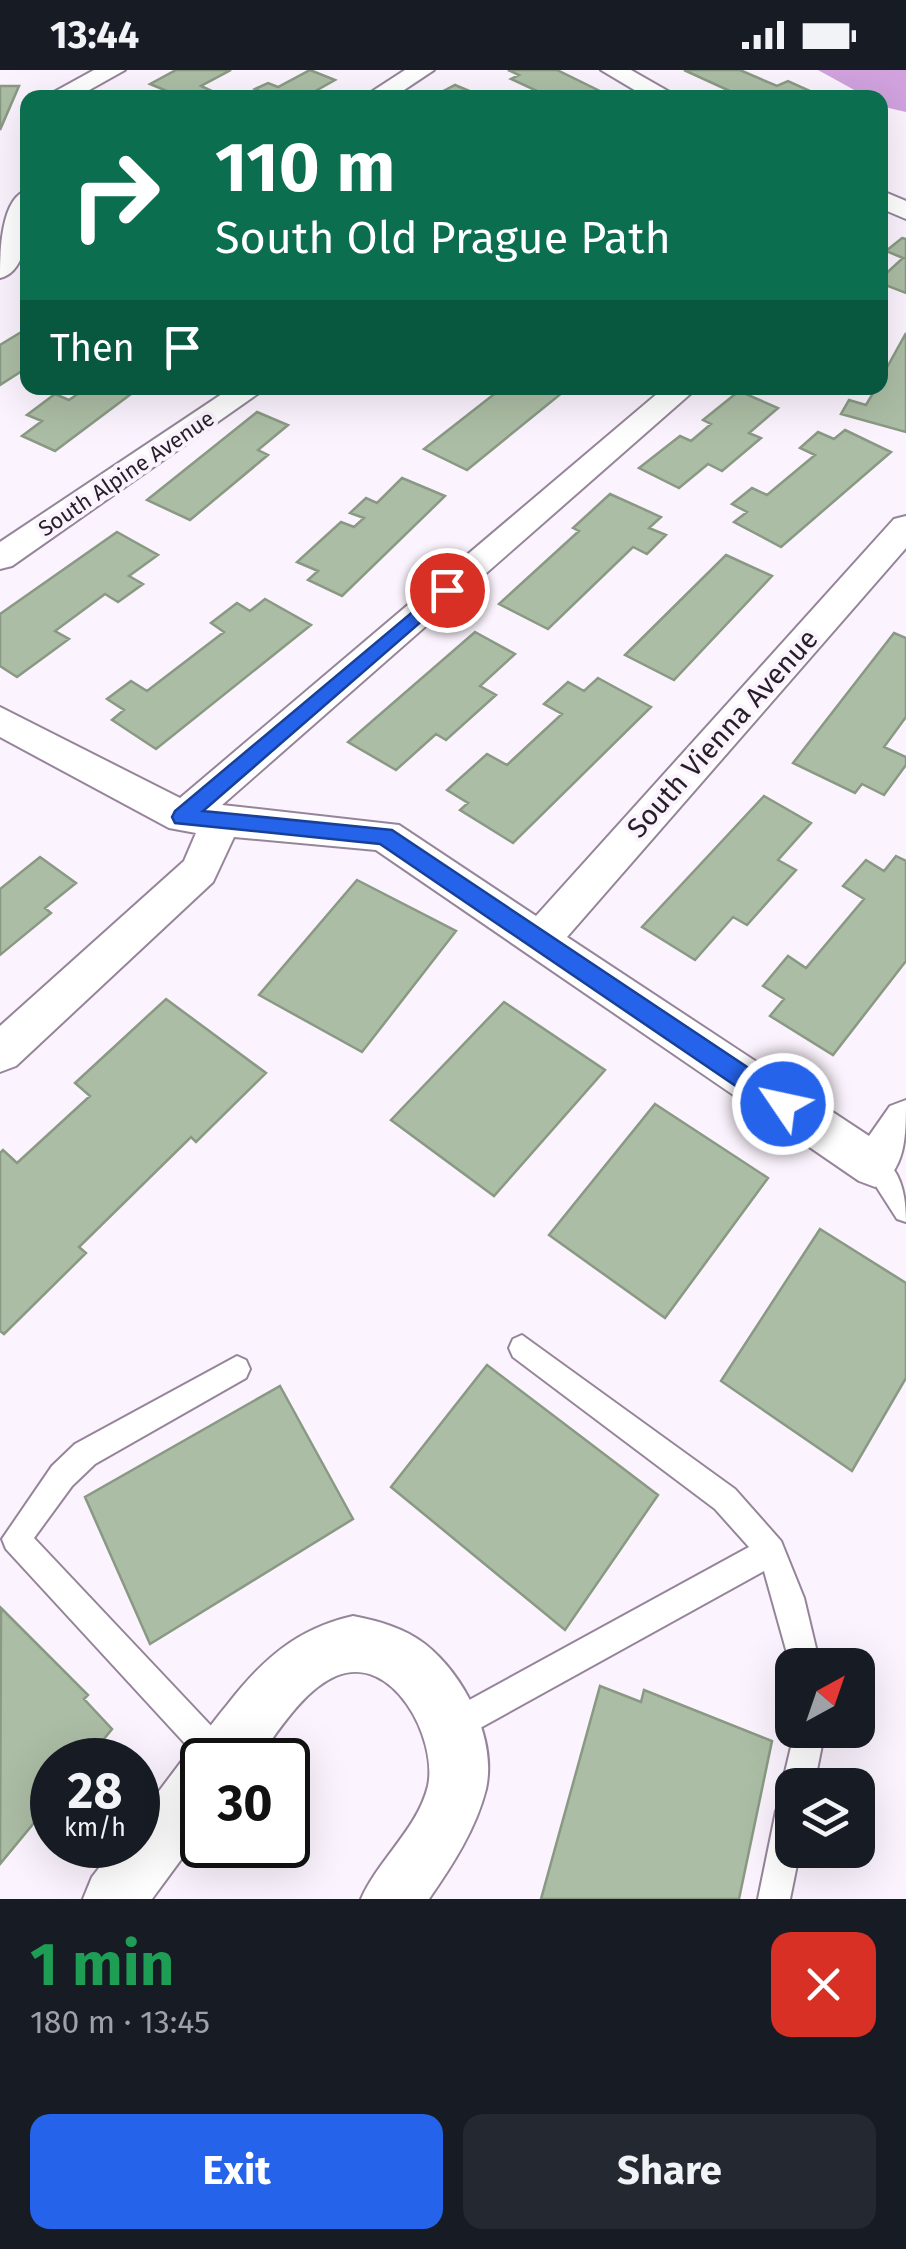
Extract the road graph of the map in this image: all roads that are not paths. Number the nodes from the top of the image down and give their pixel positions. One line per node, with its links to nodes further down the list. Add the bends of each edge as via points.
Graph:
1 (113, 70): 4 (street)
2 (422, 70): 5 (street)
3 (612, 70): 6 (street)
4 (71, 90)
5 (388, 90)
6 (652, 90)
7 (20, 219): 8 (street)
8 (0, 270)
9 (241, 395): 12 (street, South Alpine Avenue)
10 (674, 395): 14 (street)
11 (906, 527): 15 (street, South Vienna Avenue)
12 (0, 558)
13 (0, 720): 14 (street)
14 (202, 819): 15 (street, via 385,836); 16 (street, via 199,871)
15 (538, 940): 18 (street)
16 (0, 1053)
17 (906, 1120): 18 (street)
18 (875, 1166): 19 (lane)
19 (906, 1211)
20 (522, 1348): 23 (lane, via 725,1499)
21 (237, 1369): 22 (lane, via 85,1454)
22 (8, 1547): 26 (lane)
23 (771, 1551): 24 (lane); 25 (lane)
24 (801, 1648)
25 (451, 1727): 27 (street, via 426,1682 404,1663 359,1644 330,1648 304,1663); 31 (street, via 458,1784 439,1829)
26 (200, 1738)
27 (239, 1738)
28 (180, 1813): 30 (street)
29 (780, 1868): 32 (lane)
30 (114, 1899)
31 (392, 1899)
32 (774, 1899)

